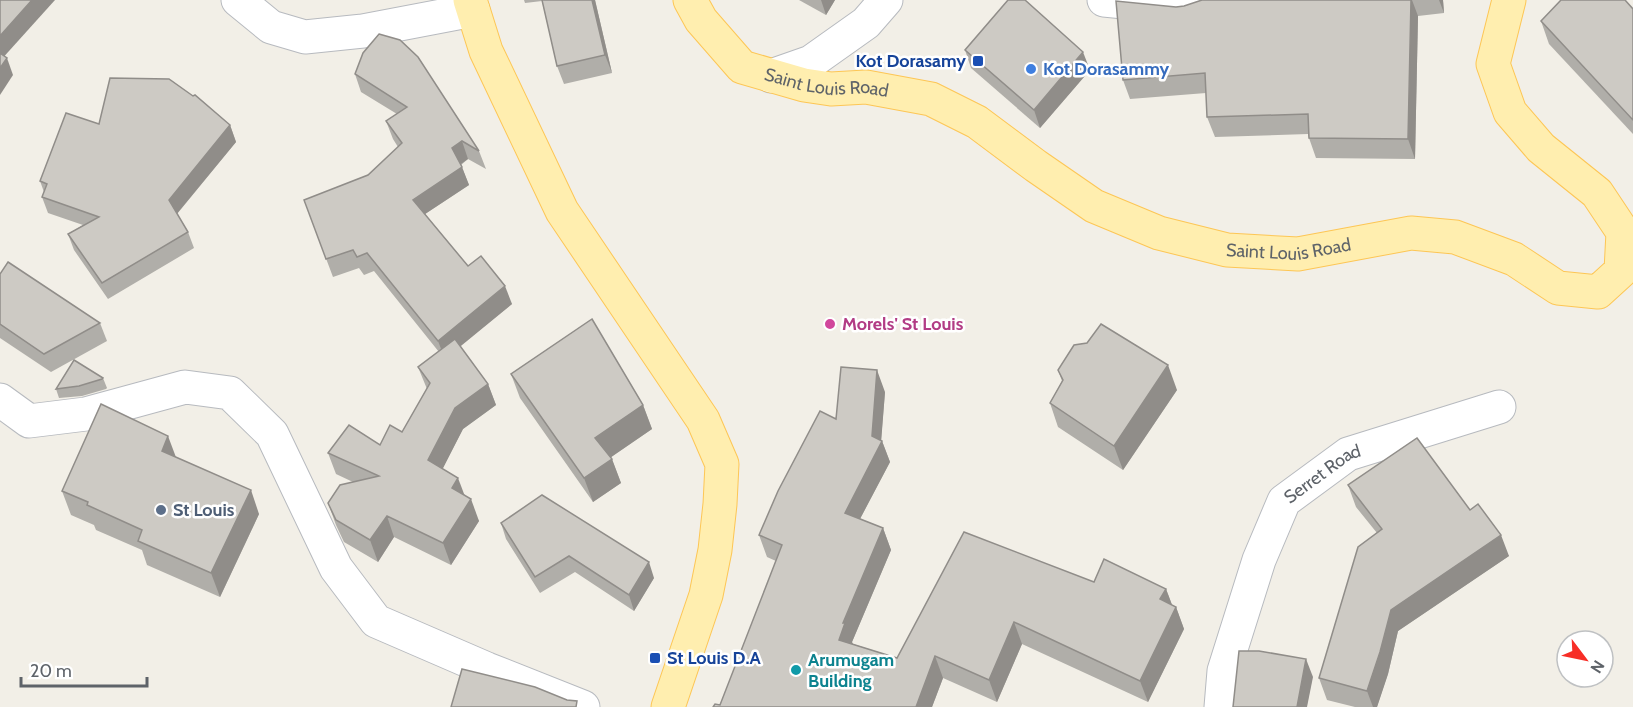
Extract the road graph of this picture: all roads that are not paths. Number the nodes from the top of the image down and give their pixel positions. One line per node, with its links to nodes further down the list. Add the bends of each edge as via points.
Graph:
1 (238, 0): 7 (street, via 271,27 305,37 363,31)
2 (690, 0): 8 (main road, Saint Louis Road, via 701,20 742,67)
3 (886, 0): 8 (street, via 866,23 812,62)
4 (1104, 0): 5 (street, via 1185,8)
5 (1209, 0)
6 (1509, 0): 8 (main road, Saint Louis Road, via 1492,63 1510,112 1540,148 1597,193 1623,232 1621,271 1598,292 1558,288 1514,259 1455,237 1411,233 1298,254 1227,250 1159,233 1094,206 977,122 931,99 866,87 804,86)
7 (471, 5): 12 (main road, via 486,51 562,212 703,420 722,464 715,550 706,595)
8 (771, 75)
9 (0, 400): 11 (street, via 29,421 86,414 185,387 230,393 272,434 336,568 376,621)
10 (1499, 407): 13 (street, Serret Road, via 1348,454 1284,501 1259,560 1224,671)
11 (583, 707)
12 (668, 707)
13 (1221, 707)

